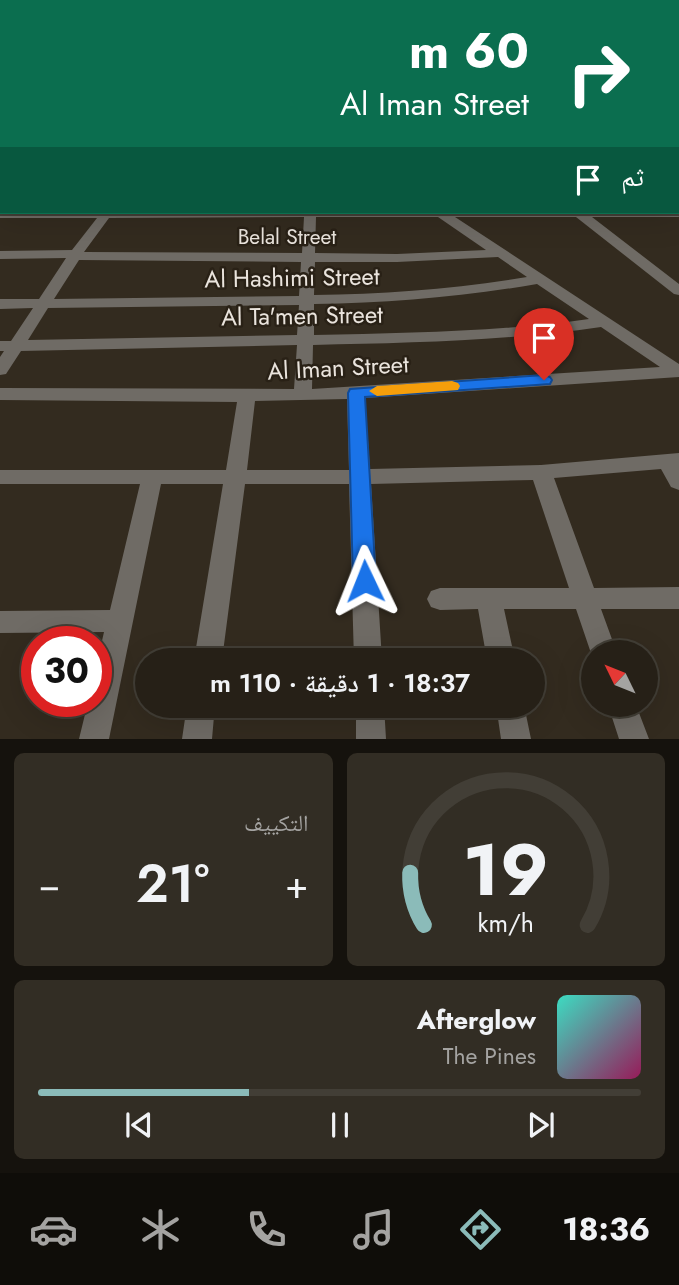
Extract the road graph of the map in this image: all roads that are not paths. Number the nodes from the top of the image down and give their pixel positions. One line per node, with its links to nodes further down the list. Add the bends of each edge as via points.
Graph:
1 (73, 214): 7 (street)
2 (96, 214): 9 (street)
3 (204, 214): 6 (street)
4 (442, 214): 6 (street); 8 (street)
5 (580, 214): 13 (street)
6 (310, 215): 11 (street)
7 (2, 217)
8 (499, 253): 11 (street, Belal Street); 12 (street)
9 (75, 255): 10 (street, Belal Street); 11 (street, Belal Street); 16 (street)
10 (0, 256)
11 (308, 258): 14 (street)
12 (540, 279): 14 (street, Al Hashimi Street, via 458,293); 17 (street)
13 (679, 291)
14 (305, 301): 16 (street, Al Hashimi Street); 18 (street)
15 (0, 304): 16 (street, Al Hashimi Street)
16 (43, 304): 19 (street)
17 (604, 322): 18 (street, Al Ta'men Street, via 486,335); 21 (street)
18 (305, 340): 19 (street, Al Ta'men Street); 24 (street)
19 (8, 346): 20 (street)
20 (0, 370)
21 (679, 372): 22 (street, Al Iman Street)
22 (356, 393): 24 (street, Al Iman Street); 31 (street)
23 (0, 394): 25 (street, Al Iman Street)
24 (303, 394): 25 (street, Al Iman Street)
25 (247, 396): 30 (street)
26 (673, 461): 27 (street); 32 (street)
27 (541, 472): 31 (street); 35 (street)
28 (0, 477): 29 (street)
29 (152, 477): 30 (street); 37 (street)
30 (233, 477): 31 (street); 40 (street)
31 (360, 477): 41 (street)
32 (679, 482)
33 (440, 598): 34 (street)
34 (489, 598): 35 (street); 42 (street)
35 (585, 598): 36 (street); 39 (street)
36 (679, 598)
37 (120, 621): 38 (street); 47 (street)
38 (0, 622)
39 (600, 640)
40 (210, 648)
41 (367, 648)
42 (499, 648)
43 (199, 718): 48 (street)
44 (370, 718): 49 (street)
45 (512, 718): 50 (street)
46 (627, 718): 51 (street)
47 (93, 739)
48 (197, 739)
49 (371, 739)
50 (516, 739)
51 (634, 739)

